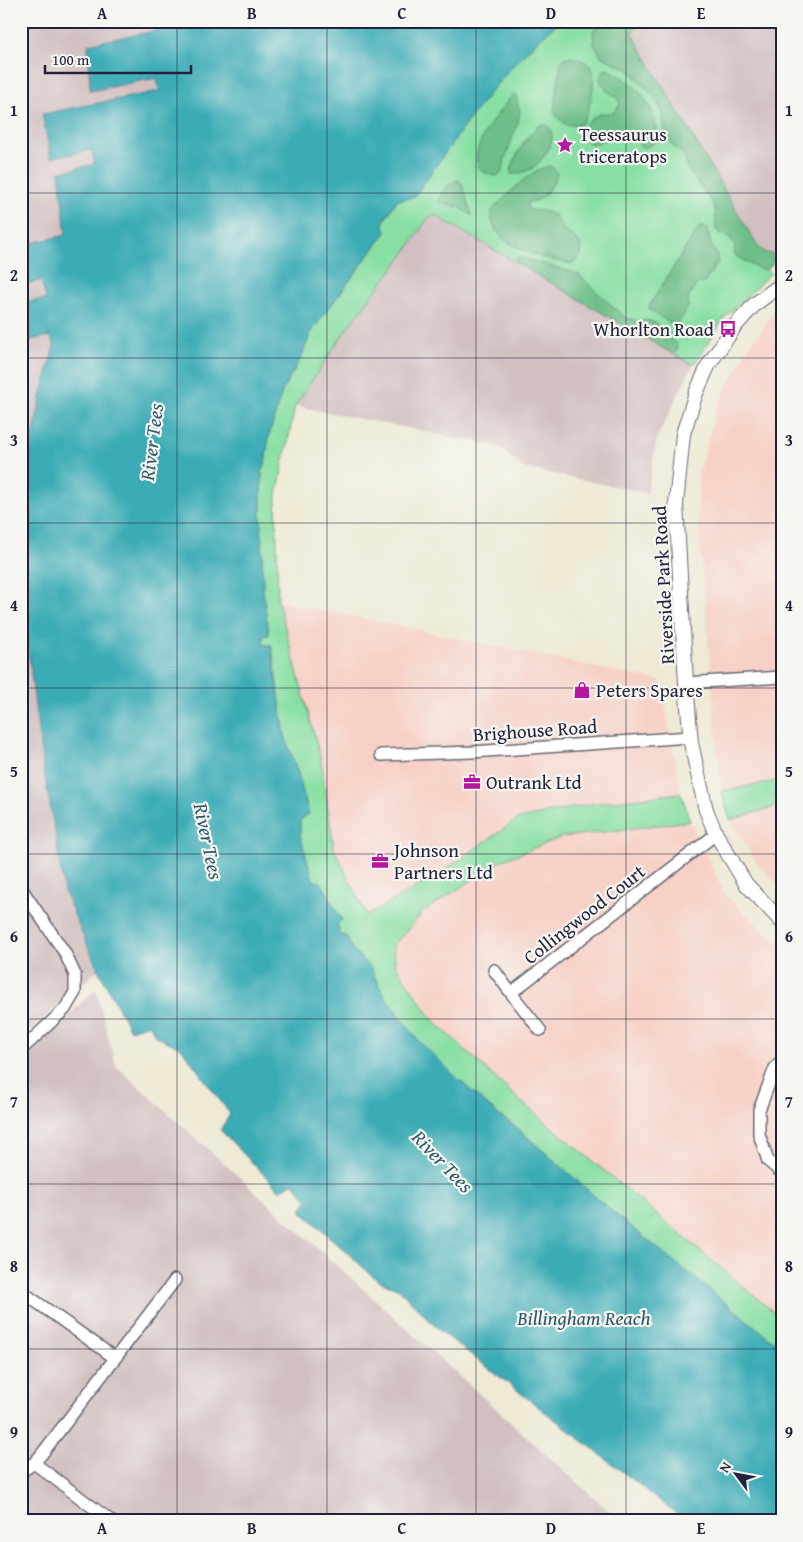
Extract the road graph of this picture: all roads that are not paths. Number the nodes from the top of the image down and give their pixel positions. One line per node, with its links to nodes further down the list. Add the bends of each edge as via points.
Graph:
1 (782, 284): 3 (street, Riverside Park Road, via 755,304 718,350 696,393 683,434 676,504)
2 (782, 677): 3 (street)
3 (686, 683): 4 (street, Riverside Park Road)
4 (690, 737): 5 (street, Brighouse Road, via 472,752); 6 (street, Riverside Park Road, via 706,810)
5 (381, 754)
6 (716, 834): 8 (street, Riverside Park Road, via 746,884); 10 (street, Collingwood Court)
7 (21, 888): 12 (street, via 65,953 75,975 75,992 65,1009)
8 (782, 922)
9 (494, 970): 10 (street)
10 (512, 992): 11 (street)
11 (540, 1030)
12 (21, 1050)
13 (782, 1061): 14 (street, via 775,1068 759,1110 759,1134 768,1161)
14 (782, 1173)
15 (175, 1280): 17 (street)
16 (21, 1291): 17 (street)
17 (115, 1358): 18 (street)
18 (34, 1463): 19 (street); 20 (street)
19 (21, 1472)
20 (111, 1521)

